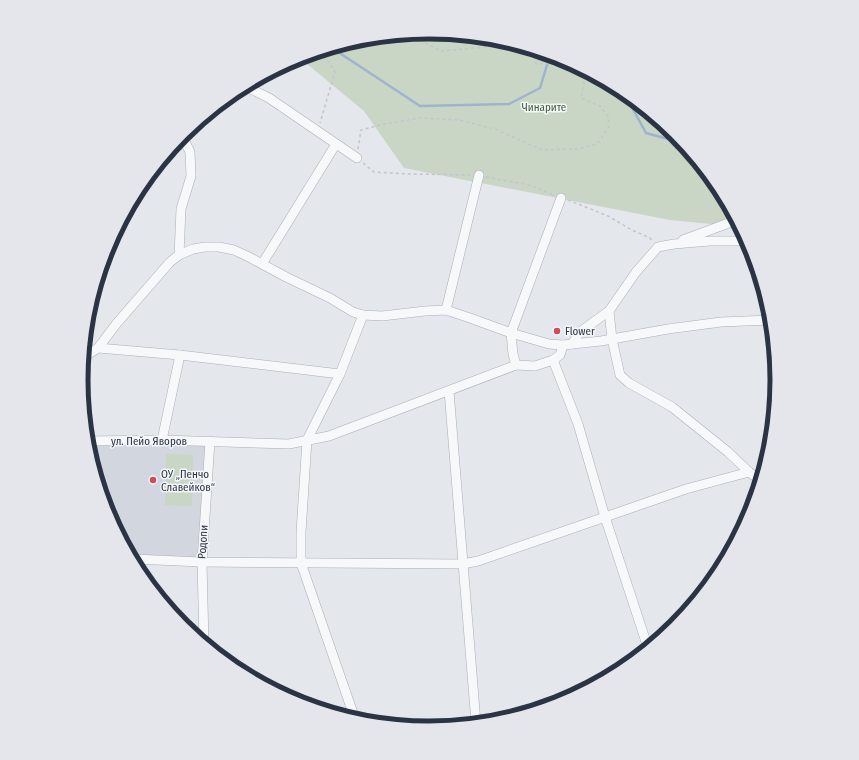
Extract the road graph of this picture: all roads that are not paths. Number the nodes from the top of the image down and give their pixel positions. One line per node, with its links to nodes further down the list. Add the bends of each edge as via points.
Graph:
1 (252, 89): 3 (street, via 269,98)
2 (185, 142): 10 (street, via 190,152 191,176 181,209)
3 (336, 144): 4 (street); 11 (street)
4 (357, 158)
5 (479, 175): 12 (street)
6 (561, 198): 16 (street)
7 (731, 222): 9 (street)
8 (741, 241): 9 (street)
9 (674, 244): 13 (street, via 658,247 636,272)
10 (179, 255): 11 (street, via 193,249 219,247 234,250); 20 (street, via 163,270)
11 (262, 264): 14 (street)
12 (446, 310): 14 (street, via 382,316); 16 (street)
13 (609, 311): 17 (street); 18 (street, via 580,332)
14 (363, 315): 25 (street)
15 (765, 320): 17 (street, via 721,322)
16 (511, 333): 19 (street, via 549,344); 24 (street)
17 (612, 339): 18 (street); 31 (street, via 620,375 629,383 672,407)
18 (572, 344): 19 (street)
19 (563, 345): 23 (street, via 560,355)
20 (98, 348): 21 (street); 22 (street)
21 (89, 354)
22 (180, 355): 25 (street); 27 (street)
23 (553, 360): 24 (street, via 535,366); 33 (street, via 578,424)
24 (516, 365): 26 (street, ул. Пейо Яворов)
25 (340, 374): 28 (street)
26 (449, 391): 28 (street, ул. Пейо Яворов, via 329,436); 37 (street)
27 (162, 440): 29 (street, ул. Пейо Яворов); 30 (street, ул. Пейо Яворов)
28 (307, 440): 30 (street, ул. Пейо Яворов, via 289,444); 36 (street)
29 (94, 441)
30 (210, 441): 35 (street, Родопи)
31 (749, 472): 32 (street); 33 (street, via 686,489)
32 (756, 477)
33 (605, 517): 37 (street); 39 (street)
34 (140, 559): 35 (street)
35 (202, 562): 36 (street); 38 (street, Родопи)
36 (301, 563): 37 (street); 40 (street)
37 (463, 564): 41 (street)
38 (204, 635)
39 (646, 643)
40 (352, 712)
41 (476, 718)

